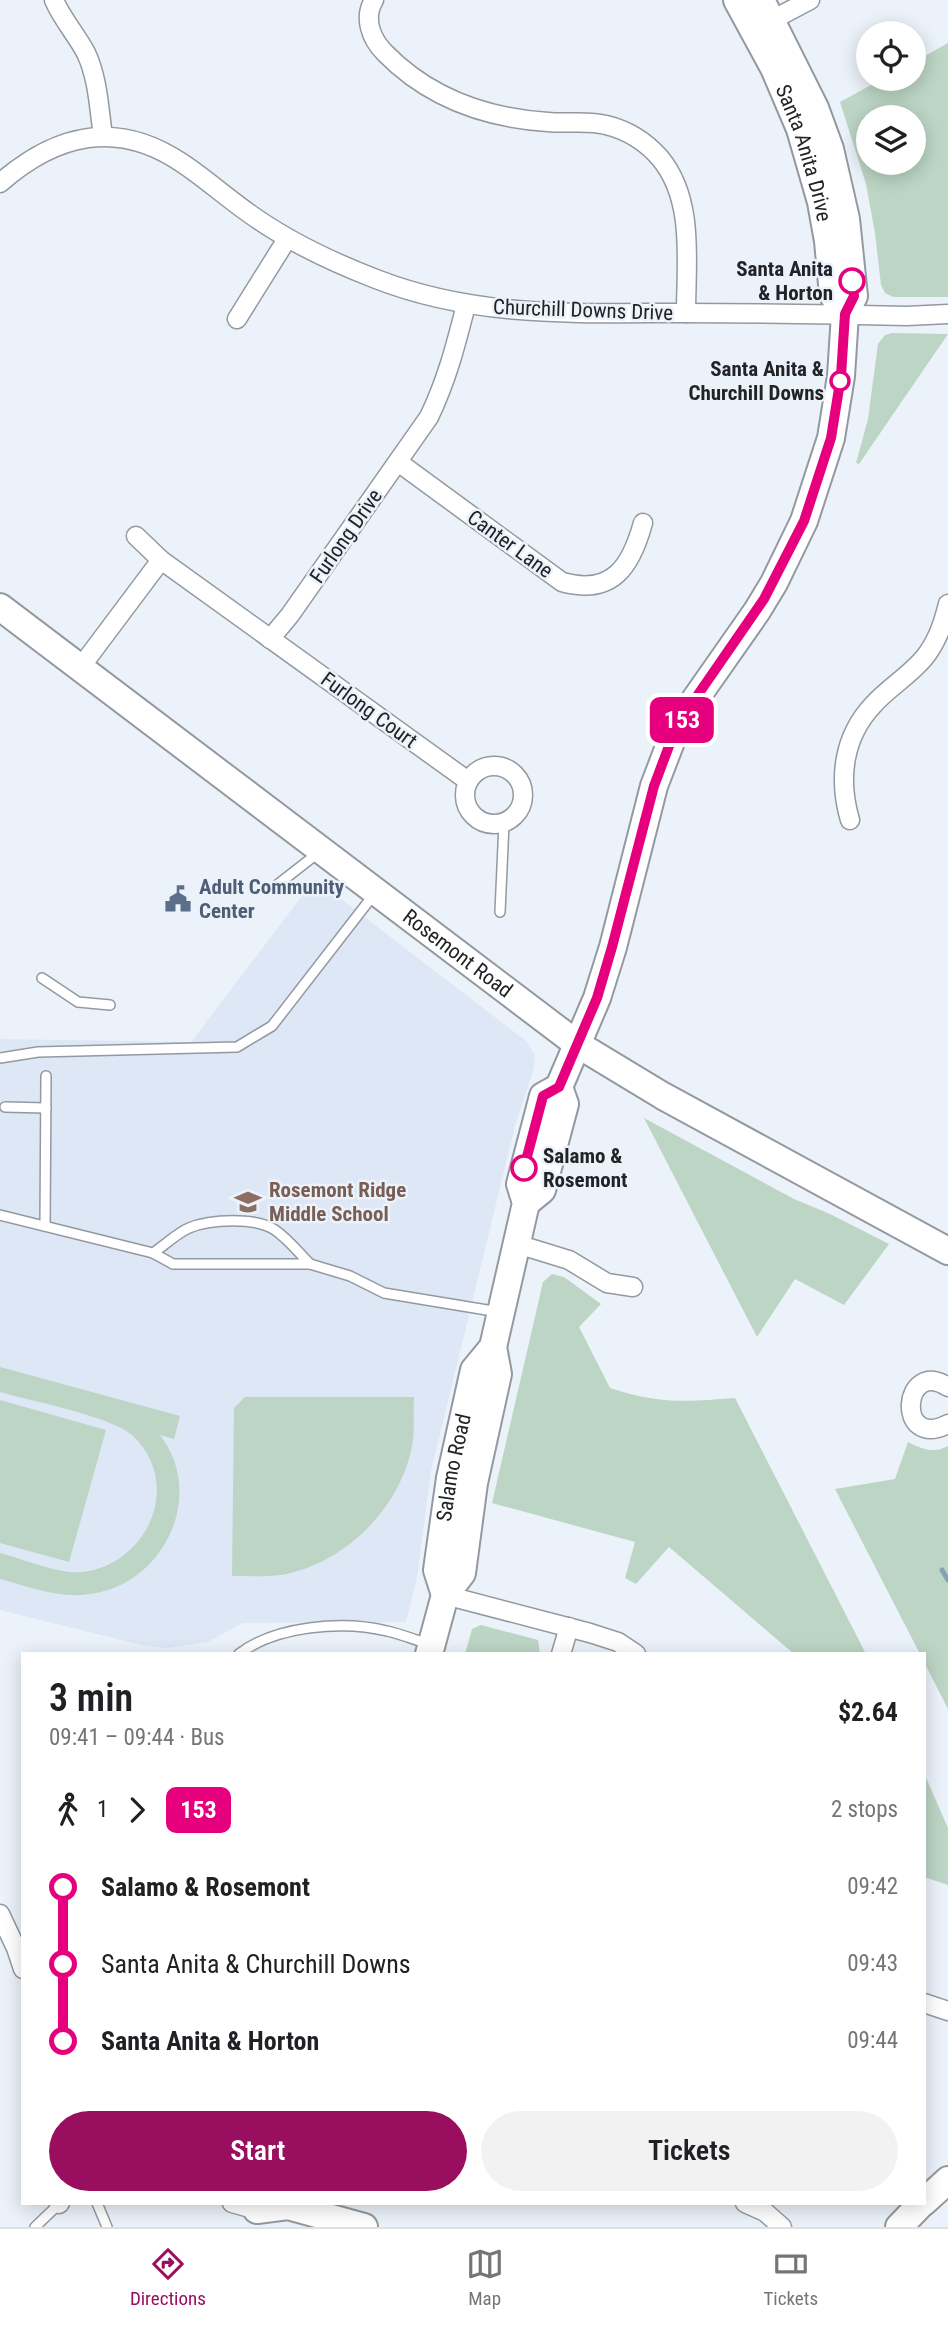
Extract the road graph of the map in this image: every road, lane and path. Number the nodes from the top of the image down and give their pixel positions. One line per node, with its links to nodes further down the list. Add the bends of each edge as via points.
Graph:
1 (54, 0): 6 (street, via 92,68)
2 (374, 0): 10 (street, via 369,19 381,49 428,88 458,103 509,118 604,124 651,149 671,174 685,219)
3 (737, 0): 11 (main road, Santa Anita Drive, via 788,96 800,129 821,202 833,295)
4 (810, 0): 5 (street)
5 (767, 10): 11 (main road, Santa Anita Drive, via 805,85 830,149 850,248 854,296)
6 (103, 136): 7 (street, Churchill Downs Drive, via 60,144 33,157); 8 (street, Churchill Downs Drive, via 141,143 180,161)
7 (0, 183)
8 (287, 239): 9 (street, Churchill Downs Drive, via 378,280); 13 (street)
9 (466, 305): 10 (street, Churchill Downs Drive, via 545,313); 14 (street, Furlong Drive, via 443,387)
10 (686, 313): 11 (street, Churchill Downs Drive)
11 (845, 314): 12 (street, Churchill Downs Drive); 31 (main road, Santa Anita Drive, via 831,438 804,521 761,605 672,738 654,786 605,974)
12 (948, 314)
13 (237, 319)
14 (398, 462): 15 (street, Canter Lane, via 562,582 574,585 589,587 622,570 635,550); 20 (street, Furlong Drive)
15 (643, 523)
16 (136, 536): 17 (street)
17 (161, 560): 20 (street); 21 (street)
18 (948, 604): 23 (street, via 925,657 873,704 851,737 843,780)
19 (0, 607): 21 (main road, Rosemont Road)
20 (271, 639): 22 (street, Furlong Court)
21 (80, 668): 25 (main road, Rosemont Road)
22 (468, 781): 24 (street, via 464,794 473,817 490,824); 24 (street, via 493,766 515,775 523,797 520,809)
23 (850, 820)
24 (504, 823): 28 (lane)
25 (322, 850): 26 (lane); 27 (main road, Rosemont Road)
26 (277, 885)
27 (376, 891): 31 (main road, Rosemont Road); 32 (lane, via 272,1026 237,1047 38,1052)
28 (500, 912)
29 (42, 978): 30 (lane, via 78,1002)
30 (110, 1005)
31 (577, 1044): 38 (main road, Salamo Road, via 559,1087 543,1096 534,1125 520,1184 526,1203); 39 (main road, Rosemont Road, via 663,1096)
32 (0, 1058)
33 (46, 1076): 35 (lane)
34 (5, 1107): 35 (lane)
35 (46, 1108): 37 (lane)
36 (0, 1215): 37 (lane)
37 (45, 1226): 40 (lane)
38 (517, 1244): 42 (street, via 569,1260 607,1283); 43 (main road, Salamo Road)
39 (948, 1251)
40 (153, 1253): 41 (lane, via 173,1264); 41 (lane, via 188,1228 249,1221 276,1231)
41 (310, 1264): 43 (lane, via 384,1293)
42 (633, 1287)
43 (501, 1312): 46 (main road, Salamo Road, via 493,1347 498,1374 474,1483 462,1573)
44 (948, 1387): 45 (street, via 937,1382 918,1387 909,1406 919,1425 937,1429)
45 (948, 1424)
46 (445, 1595): 47 (street); 48 (main road, Salamo Road)
47 (569, 1627): 50 (street); 51 (street, via 618,1642)
48 (430, 1649): 49 (lane, via 384,1630 338,1626 283,1632)
49 (242, 1652)
50 (562, 1652)
51 (633, 1652)
52 (0, 1914): 53 (street)
53 (21, 1963)
54 (926, 2004): 55 (street)
55 (948, 2011)
56 (948, 2180): 57 (main road)
57 (926, 2199)
58 (58, 2205): 64 (lane)
59 (98, 2205): 65 (lane)
60 (238, 2205): 63 (street)
61 (749, 2205): 68 (street)
62 (920, 2205): 69 (main road)
63 (257, 2211): 66 (main road); 67 (main road, via 288,2206)
64 (35, 2227)
65 (107, 2227)
66 (281, 2227)
67 (364, 2227)
68 (782, 2227)
69 (899, 2227)

